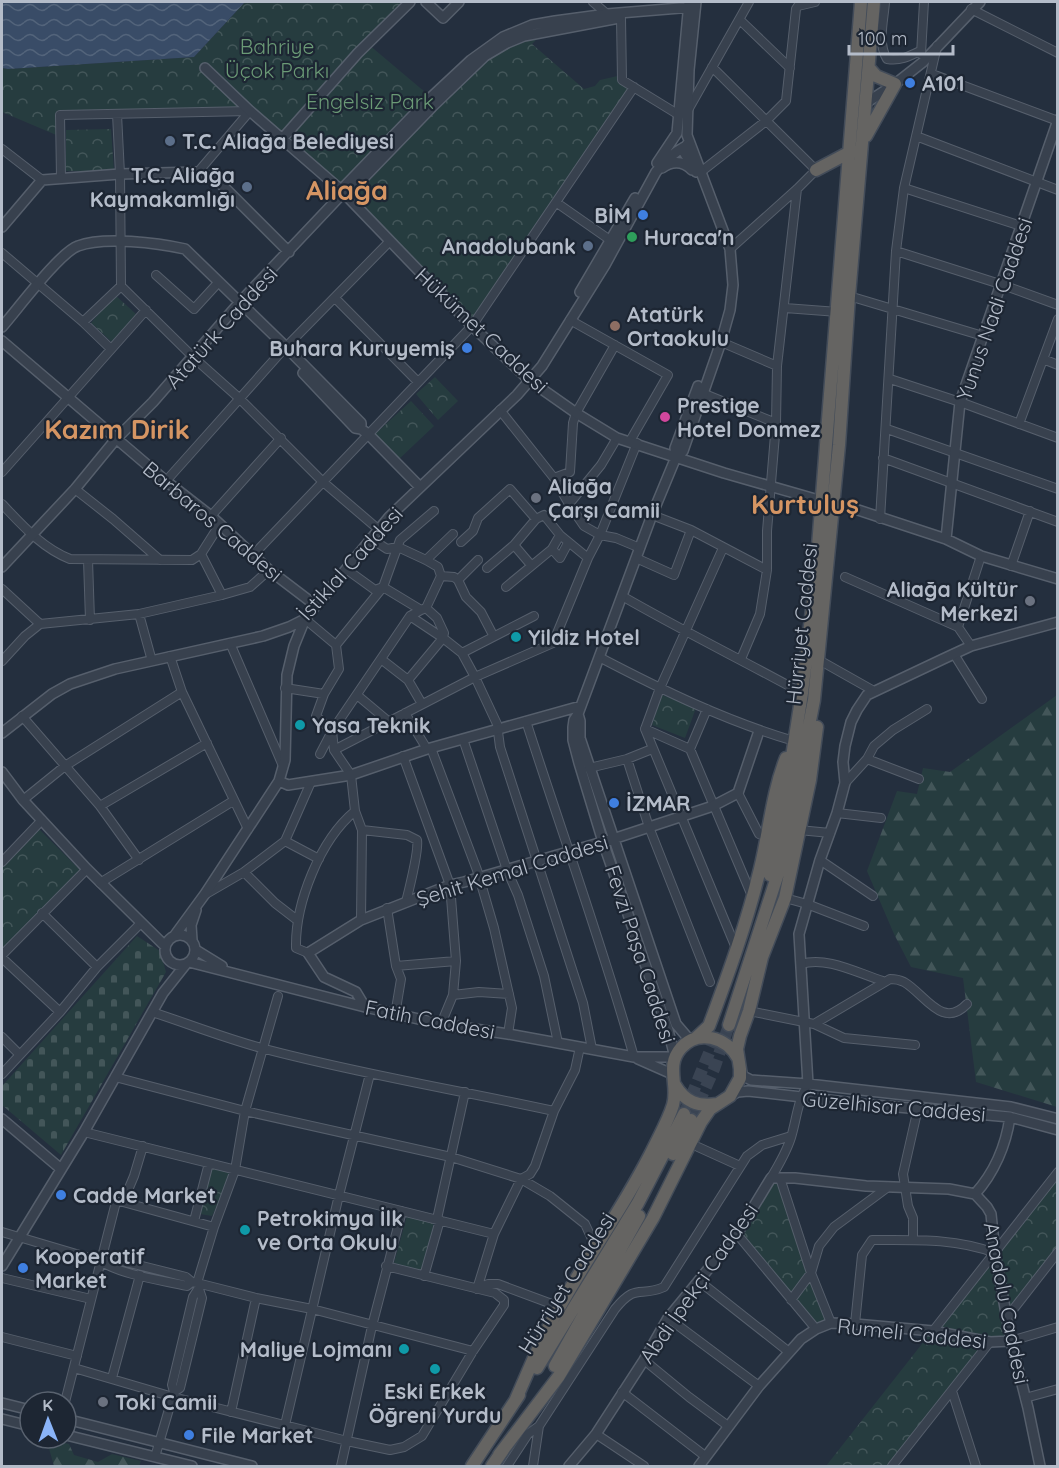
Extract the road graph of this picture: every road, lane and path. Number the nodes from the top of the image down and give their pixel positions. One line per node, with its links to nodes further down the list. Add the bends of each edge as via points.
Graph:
1 (410, 2): 36 (street, via 358,53)
2 (426, 2): 3 (street, via 442,18)
3 (459, 2)
4 (593, 2): 14 (street)
5 (749, 2): 16 (street)
6 (815, 2): 23 (street, via 796,9)
7 (861, 2): 30 (highway, Hürriyet Caddesi)
8 (874, 2): 24 (highway, Hürriyet Caddesi)
9 (885, 2): 18 (street, via 882,43 887,59 906,58)
10 (924, 2): 18 (street)
11 (980, 2): 13 (street)
12 (691, 7): 14 (street, Atatürk Caddesi); 15 (street, Atatürk Caddesi); 32 (street)
13 (971, 9): 17 (street); 19 (street)
14 (607, 14): 54 (street, Atatürk Caddesi, via 532,25 495,41 426,102)
15 (621, 18): 27 (street, via 622,80); 54 (street, Atatürk Caddesi, via 524,36 485,56)
16 (740, 20): 21 (street); 23 (street)
17 (937, 46): 20 (street); 25 (street)
18 (920, 51): 20 (street)
19 (1058, 53)
20 (923, 62): 26 (street)
21 (712, 67): 32 (street); 34 (street)
22 (206, 68): 29 (street, Hükümet Caddesi)
23 (790, 68): 34 (street, via 786,101)
24 (869, 68): 26 (highway, via 876,76); 28 (highway, Hürriyet Caddesi)
25 (932, 74): 33 (street); 35 (street)
26 (895, 84): 28 (street); 39 (highway)
27 (634, 87): 32 (street); 55 (street)
28 (866, 104): 30 (highway); 39 (highway, Hürriyet Caddesi)
29 (250, 111): 31 (street); 36 (street, Hükümet Caddesi); 43 (street)
30 (851, 112): 37 (highway, Hürriyet Caddesi)
31 (117, 114): 46 (street); 47 (street, via 60,116)
32 (683, 114): 38 (street)
33 (1057, 120): 50 (street, Yunus Nadi Caddesi)
34 (766, 121): 42 (street); 45 (street)
35 (916, 136): 50 (street); 51 (street)
36 (282, 139): 54 (street, Hükümet Caddesi)
37 (848, 140): 41 (highway, Hürriyet Caddesi); 42 (highway)
38 (681, 141): 44 (street, İstiklal Caddesi); 45 (street, Fevzi Paşa Caddesi); 58 (street, İstiklal Caddesi)
39 (863, 142): 41 (highway); 71 (highway, Hürriyet Caddesi)
40 (2, 149): 48 (street)
41 (848, 154): 42 (highway); 49 (highway, Hürriyet Caddesi)
42 (816, 170): 49 (highway, via 837,171); 52 (street)
43 (198, 172): 46 (street); 64 (street, via 219,182)
44 (656, 172): 45 (street, via 677,162); 79 (street, İstiklal Caddesi)
45 (699, 172): 62 (street, Fevzi Paşa Caddesi)
46 (120, 174): 47 (street); 59 (street)
47 (61, 178): 48 (street)
48 (42, 180): 57 (street)
49 (847, 181): 78 (highway, Hürriyet Caddesi)
50 (1037, 182): 53 (street); 56 (street, Yunus Nadi Caddesi)
51 (904, 188): 56 (street); 63 (street)
52 (797, 189): 62 (street); 75 (street)
53 (1058, 190)
54 (344, 193): 60 (street, Hükümet Caddesi); 64 (street, Atatürk Caddesi)
55 (557, 203): 58 (street); 82 (street)
56 (1022, 226): 68 (street, Yunus Nadi Caddesi)
57 (2, 227)
58 (610, 240): 95 (street, İstiklal Caddesi)
59 (121, 241): 61 (street); 67 (street, via 78,246 62,257); 70 (street)
60 (390, 241): 72 (street); 82 (street, Hükümet Caddesi)
61 (172, 246): 69 (street); 73 (street, via 184,249)
62 (727, 250): 86 (street, Fevzi Paşa Caddesi, via 733,285); 113 (street, Fevzi Paşa Caddesi, via 725,310 675,448)
63 (896, 251): 68 (street); 76 (street)
64 (289, 252): 73 (street, Atatürk Caddesi)
65 (2, 253): 67 (street)
66 (156, 274): 69 (street, via 194,309)
67 (39, 284): 81 (street); 83 (street)
68 (1000, 284): 74 (street); 84 (street, Yunus Nadi Caddesi)
69 (216, 285): 73 (street)
70 (121, 286): 77 (street); 81 (street)
71 (849, 296): 76 (street); 198 (highway, Hürriyet Caddesi)
72 (335, 298): 89 (street); 96 (street)
73 (239, 304): 89 (street); 90 (street, Atatürk Caddesi)
74 (1058, 305)
75 (784, 308): 78 (street); 93 (street)
76 (892, 309): 84 (street); 94 (street)
77 (146, 310): 88 (street); 90 (street)
78 (838, 312): 207 (highway, Hürriyet Caddesi)
79 (570, 320): 87 (street); 95 (street, İstiklal Caddesi)
80 (1058, 320): 91 (street)
81 (83, 322): 88 (street)
82 (472, 326): 95 (street, Hükümet Caddesi); 96 (street)
83 (2, 327)
84 (983, 336): 100 (street, Yunus Nadi Caddesi)
85 (2, 341): 98 (street, Barbaros Caddesi)
86 (721, 342): 93 (street); 97 (street, Fevzi Paşa Caddesi)
87 (615, 345): 102 (street); 111 (street, via 668,375)
88 (111, 349): 98 (street)
89 (284, 349): 99 (street); 106 (street, via 361,423)
90 (193, 357): 99 (street); 110 (street, Atatürk Caddesi)
91 (1043, 359): 92 (street); 104 (street)
92 (1058, 365)
93 (777, 366): 103 (street)
94 (890, 379): 100 (street); 105 (street)
95 (529, 380): 101 (street, İstiklal Caddesi); 102 (street, Hükümet Caddesi)
96 (418, 382): 106 (street)
97 (702, 393): 103 (street); 113 (street, Fevzi Paşa Caddesi, via 683,451)
98 (67, 398): 110 (street, Barbaros Caddesi); 115 (street)
99 (239, 398): 107 (street); 117 (street)
100 (960, 402): 104 (street); 112 (street, Yunus Nadi Caddesi)
101 (500, 410): 116 (street); 121 (street, İstiklal Caddesi)
102 (576, 413): 108 (street, Hükümet Caddesi); 116 (street, via 570,472)
103 (776, 423): 120 (street)
104 (1019, 424): 109 (street)
105 (886, 429): 112 (street); 114 (street)
106 (364, 431): 118 (street); 121 (street)
107 (281, 438): 118 (street); 131 (street)
108 (617, 438): 111 (street, Hükümet Caddesi); 126 (street)
109 (1058, 438)
110 (116, 439): 117 (street, Barbaros Caddesi); 122 (street, Atatürk Caddesi)
111 (634, 442): 113 (street, Hükümet Caddesi); 141 (street)
112 (956, 452): 119 (street, Yunus Nadi Caddesi); 123 (street)
113 (676, 458): 120 (street, Hükümet Caddesi); 130 (street, Fevzi Paşa Caddesi)
114 (884, 458): 119 (street); 133 (street)
115 (2, 472)
116 (554, 478): 126 (street)
117 (166, 481): 131 (street, Barbaros Caddesi)
118 (322, 481): 136 (street); 152 (street)
119 (952, 482): 129 (street); 143 (street, Yunus Nadi Caddesi)
120 (771, 486): 124 (street, Hükümet Caddesi); 165 (street)
121 (420, 487): 136 (street, İstiklal Caddesi)
122 (75, 489): 139 (street, Atatürk Caddesi); 156 (street)
123 (1058, 489)
124 (816, 499)
125 (2, 504): 139 (street)
126 (569, 504): 141 (street, via 584,526)
127 (849, 507): 133 (street)
128 (434, 511): 147 (street, via 400,540)
129 (1030, 512): 134 (street); 160 (street)
130 (652, 515): 137 (street); 150 (street, Fevzi Paşa Caddesi)
131 (211, 516): 135 (street, Barbaros Caddesi)
132 (536, 519): 140 (street, via 544,515); 144 (street, via 510,489 478,518 474,531); 146 (street)
133 (880, 519): 143 (street)
134 (1058, 522)
135 (220, 524): 151 (street); 152 (street, Barbaros Caddesi)
136 (378, 529): 142 (street, İstiklal Caddesi)
137 (691, 530): 148 (street); 150 (street, via 674,575)
138 (453, 534): 157 (street)
139 (32, 535): 155 (street, via 54,553); 161 (street, Atatürk Caddesi)
140 (560, 535): 145 (street); 149 (street)
141 (600, 535): 150 (street, via 616,538); 154 (street)
142 (370, 538): 147 (street, via 387,549); 163 (street, İstiklal Caddesi)
143 (946, 539): 153 (street)
144 (461, 542)
145 (568, 543): 149 (street, via 560,558); 154 (street)
146 (514, 545): 159 (street); 162 (street)
147 (398, 547): 157 (street); 170 (street)
148 (723, 548): 165 (street); 185 (street)
149 (552, 549): 159 (street)
150 (638, 553): 174 (street, Fevzi Paşa Caddesi)
151 (201, 554): 156 (street, via 192,560); 173 (street)
152 (253, 555): 164 (street, Barbaros Caddesi)
153 (981, 556): 160 (street); 184 (street)
154 (588, 558): 201 (street, via 553,643)
155 (88, 560): 156 (street); 181 (street)
156 (160, 560)
157 (426, 560): 166 (street, via 438,567)
158 (478, 560): 169 (street)
159 (531, 565): 171 (street)
160 (1011, 566): 168 (street)
161 (2, 567)
162 (487, 568)
163 (346, 569): 170 (street, via 375,590); 175 (street, İstiklal Caddesi)
164 (269, 570): 173 (street, via 250,587); 175 (street, Barbaros Caddesi)
165 (767, 570): 196 (street, via 760,614)
166 (441, 576): 169 (street); 176 (street)
167 (845, 577): 184 (street)
168 (1058, 579)
169 (458, 580): 186 (street)
170 (383, 587): 176 (street); 189 (street)
171 (506, 587)
172 (2, 589): 183 (street)
173 (222, 595): 177 (street)
174 (622, 596): 185 (street); 194 (street, Fevzi Paşa Caddesi)
175 (315, 605): 180 (street, İstiklal Caddesi)
176 (423, 609): 178 (street); 187 (street, via 437,618)
177 (139, 614): 181 (street); 197 (street)
178 (410, 616): 187 (street); 195 (street)
179 (534, 616): 186 (street)
180 (305, 619): 188 (street, İstiklal Caddesi, via 264,636); 189 (street); 203 (street, via 294,646)
181 (90, 620): 183 (street)
182 (1058, 622): 190 (street)
183 (40, 624): 199 (street)
184 (958, 627): 190 (street)
185 (684, 632): 196 (street); 204 (street)
186 (494, 635): 191 (street)
187 (443, 638): 191 (street); 202 (street)
188 (230, 643): 193 (street, İstiklal Caddesi); 236 (street)
189 (336, 645): 208 (street, via 339,669)
190 (971, 646): 192 (street)
191 (462, 654): 201 (street)
192 (954, 654): 205 (street); 210 (street)
193 (170, 656): 197 (street, İstiklal Caddesi); 206 (street)
194 (599, 657): 204 (street); 214 (street, Fevzi Paşa Caddesi)
195 (381, 659): 202 (street); 209 (street)
196 (741, 659): 207 (street)
197 (152, 660): 216 (street, İstiklal Caddesi, via 70,684)
198 (819, 660): 200 (highway, Hürriyet Caddesi); 205 (street)
199 (2, 661)
200 (818, 675): 225 (highway, Hürriyet Caddesi, via 784,855 725,1023 765,894); 257 (highway, via 819,712)
201 (475, 677): 211 (street); 219 (street)
202 (408, 681): 211 (street)
203 (285, 688): 208 (street); 236 (street)
204 (660, 688): 212 (street); 220 (street)
205 (874, 691): 243 (street, via 867,695 851,722 843,762)
206 (182, 692): 226 (street); 235 (street)
207 (802, 693): 225 (highway, Hürriyet Caddesi)
208 (324, 694): 221 (street, via 316,716)
209 (357, 695): 217 (street); 221 (street)
210 (982, 699)
211 (422, 704): 215 (street)
212 (707, 709): 222 (street); 229 (street)
213 (927, 709): 234 (street, via 893,730 874,746)
214 (580, 710): 218 (street); 237 (street, Fevzi Paşa Caddesi, via 580,738); 260 (street, Fevzi Paşa Caddesi, via 574,720 573,740)
215 (405, 713): 217 (street); 227 (street)
216 (22, 716): 223 (street, İstiklal Caddesi); 235 (street)
217 (388, 721): 230 (street)
218 (526, 721): 219 (street); 262 (street)
219 (498, 729): 224 (street); 266 (street, via 500,747)
220 (645, 729): 228 (street); 229 (street)
221 (332, 731): 230 (street); 231 (street)
222 (759, 731): 225 (street); 244 (street)
223 (2, 732)
224 (463, 739): 227 (street); 269 (street)
225 (794, 741): 275 (highway, via 779,775)
226 (207, 743): 246 (street); 247 (street)
227 (429, 749): 232 (street); 271 (street)
228 (652, 749): 233 (street); 251 (street)
229 (690, 749): 248 (street)
230 (334, 750): 239 (street)
231 (320, 754)
232 (403, 756): 239 (street); 273 (street)
233 (627, 759): 237 (street); 254 (street)
234 (867, 759): 240 (street); 243 (street)
235 (65, 766): 245 (street); 247 (street)
236 (283, 766): 241 (street)
237 (590, 768): 260 (street, Fevzi Paşa Caddesi)
238 (2, 772): 245 (street, Fatih Caddesi)
239 (351, 775): 242 (street); 249 (street)
240 (919, 779)
241 (279, 781): 242 (street, via 288,785); 255 (street)
242 (311, 782): 261 (street)
243 (845, 783): 250 (street)
244 (738, 793): 248 (street, Şehit Kemal Caddesi); 259 (street)
245 (23, 800): 253 (street, Fatih Caddesi)
246 (233, 801): 255 (street); 264 (street)
247 (100, 806): 264 (street)
248 (712, 806): 251 (street, Şehit Kemal Caddesi); 275 (street)
249 (355, 811): 256 (street); 263 (street)
250 (837, 813): 252 (street); 258 (street)
251 (682, 816): 254 (street, Şehit Kemal Caddesi); 289 (street)
252 (881, 818)
253 (42, 820): 267 (street); 268 (street, Fatih Caddesi)
254 (650, 827): 260 (street, Şehit Kemal Caddesi); 299 (street)
255 (248, 829): 274 (street)
256 (362, 830): 278 (street, via 407,835 417,840); 284 (street)
257 (799, 830): 258 (street); 277 (highway)
258 (830, 833): 265 (street)
259 (759, 834)
260 (608, 840): 262 (street, Şehit Kemal Caddesi); 314 (street, Fevzi Paşa Caddesi, via 676,1024 688,1038); 322 (street, Fevzi Paşa Caddesi)
261 (285, 841): 263 (street); 270 (street)
262 (568, 852): 266 (street, Şehit Kemal Caddesi); 321 (street, via 580,879)
263 (319, 859): 283 (street)
264 (139, 860): 272 (street)
265 (820, 860): 276 (street); 279 (street)
266 (537, 861): 269 (street, Şehit Kemal Caddesi); 319 (street, via 583,1003)
267 (2, 862)
268 (87, 869): 272 (street, Fatih Caddesi); 281 (street)
269 (507, 870): 271 (street, Şehit Kemal Caddesi); 315 (street, via 544,976)
270 (244, 872): 274 (street); 283 (street)
271 (478, 877): 273 (street, Şehit Kemal Caddesi); 301 (street)
272 (100, 882): 282 (street, Fatih Caddesi)
273 (450, 885): 278 (street, Şehit Kemal Caddesi); 292 (street)
274 (204, 894): 287 (street); 288 (street, via 190,925)
275 (752, 896): 289 (highway)
276 (873, 896)
277 (785, 898): 279 (street); 307 (highway, via 762,957)
278 (406, 902): 280 (street, Şehit Kemal Caddesi)
279 (807, 904): 286 (street); 294 (street, via 799,934)
280 (387, 908): 284 (street, Şehit Kemal Caddesi); 295 (street)
281 (42, 913): 291 (street); 296 (street)
282 (133, 915): 285 (street, Fatih Caddesi); 287 (street, Fatih Caddesi)
283 (297, 920): 290 (street, via 296,948)
284 (361, 920): 290 (street, Şehit Kemal Caddesi)
285 (141, 923): 287 (street, Fatih Caddesi); 296 (street)
286 (864, 926)
287 (168, 945): 288 (street, Fatih Caddesi, via 184,935); 293 (street, Fatih Caddesi, via 174,963); 300 (street, via 170,974)
288 (194, 945): 293 (street, via 193,959); 297 (street, Fatih Caddesi)
289 (736, 948): 314 (highway, via 709,1026)
290 (308, 953): 305 (street, via 324,977 356,992)
291 (2, 956): 308 (street)
292 (456, 961): 295 (street); 302 (street)
293 (187, 963): 297 (street, Fatih Caddesi); 300 (street)
294 (801, 964): 298 (street, via 823,962); 311 (street)
295 (396, 966): 309 (street, via 400,979)
296 (97, 967): 308 (street)
297 (229, 971): 305 (street, Fatih Caddesi)
298 (883, 981): 304 (street, via 904,982 949,1014 958,1013); 311 (street)
299 (710, 982)
300 (164, 993): 306 (street)
301 (509, 994): 302 (street); 312 (street, via 512,1008)
302 (453, 995): 310 (street)
303 (278, 996): 318 (street)
304 (967, 1004)
305 (365, 1007): 309 (street, Fatih Caddesi)
306 (152, 1011): 318 (street); 326 (street)
307 (749, 1011): 311 (street); 323 (highway, via 738,1043)
308 (60, 1012): 320 (street)
309 (395, 1015): 310 (street, Fatih Caddesi)
310 (441, 1024): 312 (street, Fatih Caddesi)
311 (810, 1024): 316 (street, via 844,1038); 328 (street)
312 (508, 1034): 315 (street, Fatih Caddesi)
313 (2, 1037): 320 (street)
314 (696, 1038): 322 (highway, via 687,1042); 323 (highway, via 717,1039 733,1050)
315 (558, 1043): 317 (street, Fatih Caddesi)
316 (915, 1045)
317 (580, 1047): 319 (street, Fatih Caddesi); 335 (street, via 575,1070)
318 (263, 1048): 325 (street); 334 (street)
319 (592, 1049): 321 (street, Fatih Caddesi)
320 (19, 1054): 324 (street)
321 (633, 1057): 322 (street, Fatih Caddesi); 327 (street, Fatih Caddesi)
322 (675, 1057): 327 (highway)
323 (739, 1064): 328 (street, Güzelhisar Caddesi, via 743,1076 751,1080); 330 (highway, via 736,1088)
324 (2, 1074)
325 (370, 1074): 329 (street); 341 (street)
326 (115, 1077): 334 (street); 340 (street)
327 (673, 1079): 332 (highway, via 687,1100 707,1106); 368 (highway, via 673,1105 638,1181)
328 (808, 1084): 331 (street); 338 (street, Güzelhisar Caddesi, via 1011,1107)
329 (465, 1092): 335 (street); 345 (street)
330 (730, 1096): 331 (street, Güzelhisar Caddesi, via 748,1091); 332 (highway)
331 (800, 1098): 333 (street, Güzelhisar Caddesi); 342 (street)
332 (717, 1104): 423 (highway, via 701,1122 653,1218 559,1376)
333 (918, 1108): 336 (street, Güzelhisar Caddesi); 354 (street, via 903,1174)
334 (245, 1111): 341 (street); 349 (street)
335 (554, 1111): 352 (street, via 535,1166)
336 (1010, 1117): 339 (street, Güzelhisar Caddesi); 355 (street, Anadolu Caddesi, via 1004,1146)
337 (2, 1119): 348 (street)
338 (1058, 1119)
339 (1058, 1130)
340 (84, 1132): 343 (street); 348 (street)
341 (355, 1135): 345 (street); 356 (street)
342 (791, 1136): 347 (street, via 754,1149); 351 (street)
343 (142, 1146): 346 (street); 357 (street)
344 (698, 1147): 347 (street)
345 (451, 1157): 352 (street); 359 (street)
346 (209, 1162): 349 (street); 360 (street)
347 (740, 1166): 417 (street, via 664,1287 626,1296)
348 (61, 1169): 365 (street)
349 (235, 1170): 356 (street); 361 (street)
350 (1058, 1172): 369 (street)
351 (775, 1178): 353 (street); 364 (street, Abdi İpekçi Caddesi); 373 (street)
352 (521, 1179): 363 (street); 368 (street, via 585,1224)
353 (888, 1187): 354 (street); 373 (street, via 834,1227 819,1246)
354 (904, 1187): 355 (street); 366 (street, via 913,1218)
355 (975, 1194): 369 (street, Anadolu Caddesi, via 991,1214)
356 (339, 1195): 358 (street); 384 (street)
357 (123, 1202): 360 (street); 370 (street, via 116,1202)
358 (402, 1211): 359 (street); 372 (street)
359 (438, 1220): 363 (street); 375 (street)
360 (194, 1221): 361 (street)
361 (214, 1227): 378 (street)
362 (2, 1232): 365 (street)
363 (494, 1234): 379 (street)
364 (737, 1234): 377 (street, Abdi İpekçi Caddesi); 382 (street)
365 (20, 1239): 370 (street); 371 (street)
366 (913, 1240): 369 (street, via 963,1243); 388 (street, via 872,1240 862,1255)
367 (1058, 1252): 385 (street)
368 (593, 1253): 383 (highway)
369 (995, 1253): 385 (street, Anadolu Caddesi); 392 (street)
370 (100, 1261): 374 (street); 378 (street, via 110,1258 186,1277); 381 (street)
371 (2, 1266)
372 (386, 1266): 375 (street); 389 (street)
373 (811, 1273): 382 (street); 387 (street)
374 (140, 1275): 378 (street); 401 (street)
375 (424, 1276): 379 (street)
376 (2, 1278): 381 (street)
377 (699, 1281): 386 (street, Abdi İpekçi Caddesi); 397 (street)
378 (196, 1285): 380 (street); 407 (street, via 202,1298 180,1388)
379 (477, 1289): 383 (street, via 498,1284); 396 (street, via 495,1293 504,1305)
380 (256, 1298): 384 (street); 412 (street)
381 (91, 1299): 398 (street)
382 (791, 1300): 391 (street)
383 (560, 1307): 409 (highway)
384 (312, 1309): 389 (street); 416 (street)
385 (1008, 1316): 394 (street, Anadolu Caddesi)
386 (668, 1318): 399 (street, Abdi İpekçi Caddesi); 402 (street)
387 (831, 1323): 388 (street, Rumeli Caddesi); 391 (street, Rumeli Caddesi)
388 (855, 1324): 392 (street, Rumeli Caddesi)
389 (372, 1326): 396 (street); 421 (street)
390 (1056, 1327): 394 (street)
391 (816, 1329): 397 (street, Rumeli Caddesi)
392 (933, 1331): 395 (street, Rumeli Caddesi)
393 (2, 1337): 398 (street)
394 (1011, 1341): 395 (street, Rumeli Caddesi); 408 (street, Anadolu Caddesi)
395 (990, 1342): 405 (street)
396 (473, 1351): 421 (street, via 422,1436 390,1450)
397 (789, 1352): 402 (street, Rumeli Caddesi)
398 (77, 1356): 400 (street)
399 (644, 1360): 406 (street, Abdi İpekçi Caddesi); 418 (street)
400 (74, 1368): 401 (street); 404 (street)
401 (112, 1378): 407 (street)
402 (759, 1386): 418 (street, Rumeli Caddesi)
403 (1058, 1389): 408 (street)
404 (68, 1390)
405 (952, 1391): 436 (street); 437 (street)
406 (622, 1392): 419 (street, Abdi İpekçi Caddesi); 424 (street)
407 (174, 1395): 412 (street); 422 (street)
408 (1025, 1398): 438 (street, Anadolu Caddesi)
409 (516, 1399): 423 (highway, Hürriyet Caddesi, via 687,1117 553,1370); 430 (highway, Hürriyet Caddesi)
410 (2, 1403): 411 (street)
411 (18, 1407)
412 (231, 1412): 416 (street)
413 (2, 1419): 415 (street)
414 (78, 1422): 422 (street)
415 (18, 1423)
416 (285, 1425): 421 (street)
417 (539, 1426): 432 (street, via 528,1434); 433 (street)
418 (728, 1426): 424 (street, Rumeli Caddesi)
419 (596, 1434): 426 (street, Abdi İpekçi Caddesi); 434 (street)
420 (78, 1439): 425 (street)
421 (347, 1441): 429 (street)
422 (158, 1443): 425 (street); 428 (street)
423 (499, 1455): 431 (highway, Hürriyet Caddesi)
424 (705, 1456): 435 (street, Rumeli Caddesi)
425 (154, 1462): 427 (street)
426 (569, 1466)
427 (192, 1467)
428 (252, 1467)
429 (341, 1467)
430 (472, 1467)
431 (492, 1467)
432 (507, 1467)
433 (533, 1467)
434 (644, 1467)
435 (699, 1467)
436 (892, 1467)
437 (976, 1467)
438 (1040, 1467)

